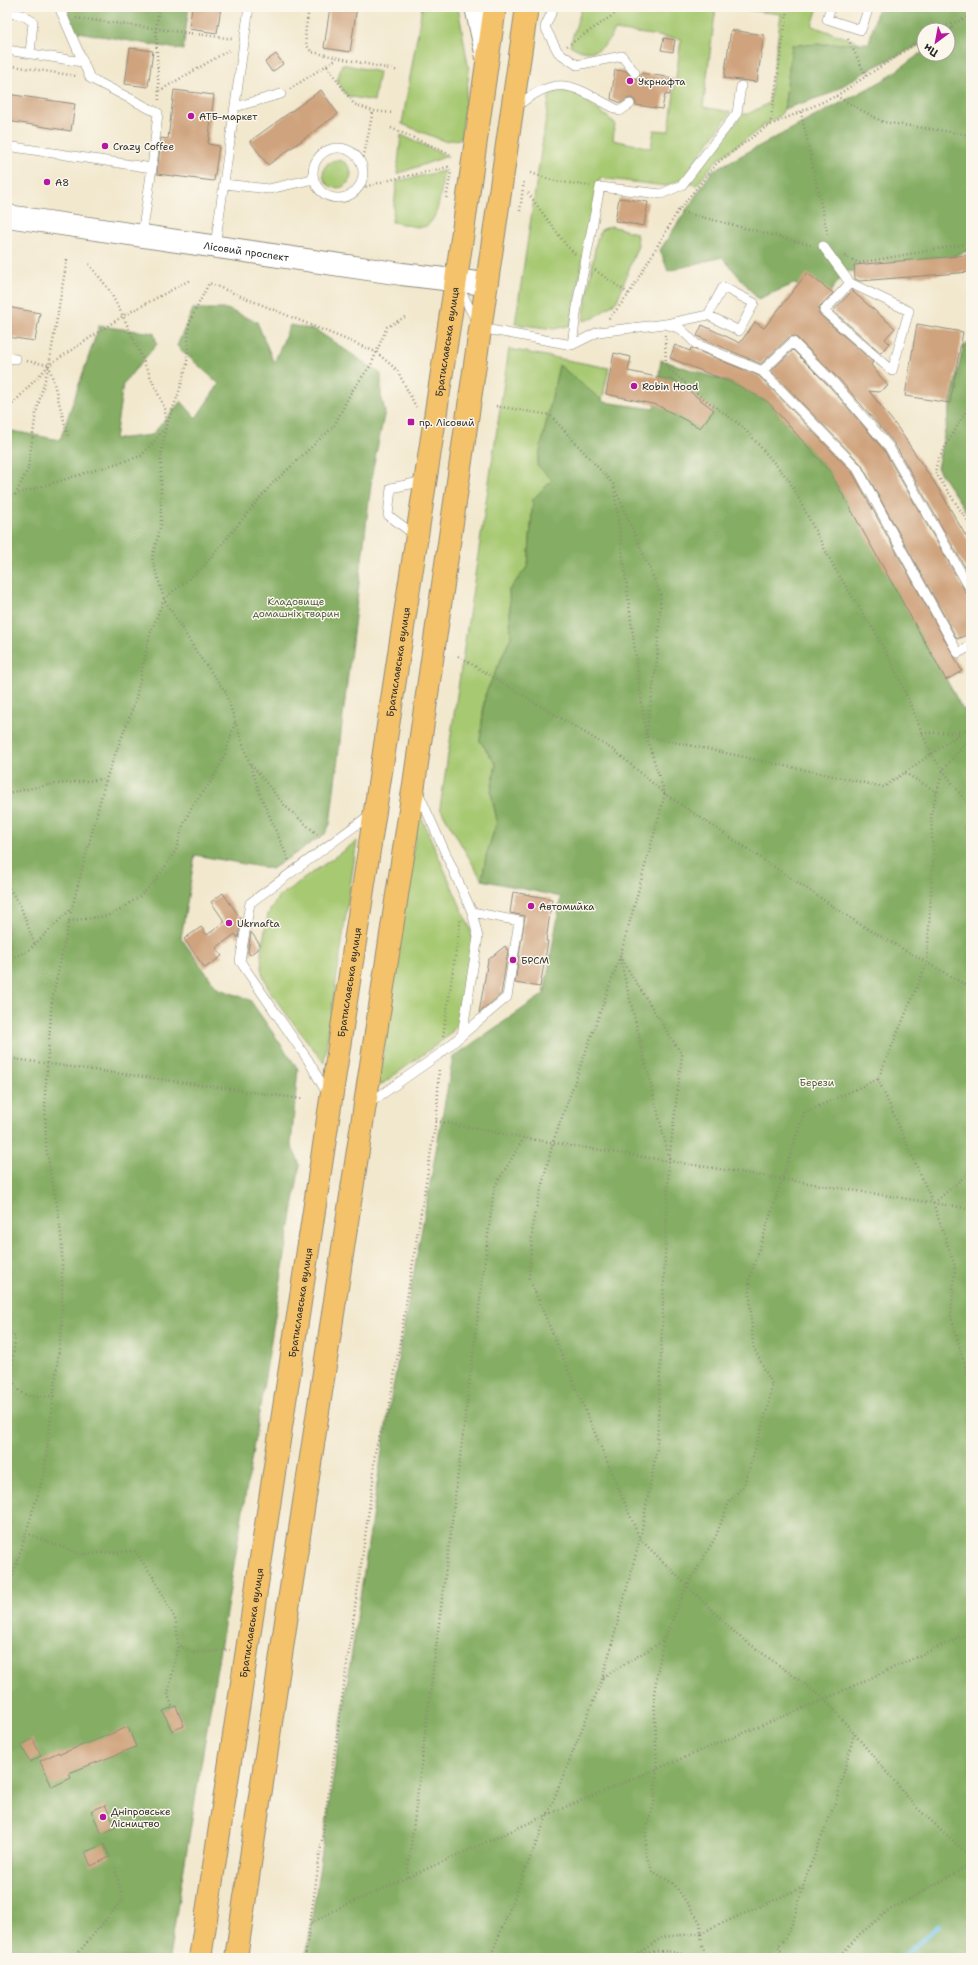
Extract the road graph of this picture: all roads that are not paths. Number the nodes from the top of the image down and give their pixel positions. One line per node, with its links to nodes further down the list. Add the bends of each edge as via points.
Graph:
1 (60, 7): 12 (lane)
2 (249, 7): 18 (lane)
3 (474, 7): 13 (street)
4 (495, 7): 13 (main road, Братиславська вулиця)
5 (554, 7): 9 (lane)
6 (831, 7): 7 (lane, via 827,19 861,30)
7 (869, 7)
8 (7, 13): 11 (lane, via 23,15 33,22)
9 (533, 22): 14 (lane, via 558,52 577,65 622,56); 19 (main road)
10 (7, 50): 11 (lane)
11 (30, 54): 12 (lane)
12 (82, 62): 21 (lane, via 90,78 158,113)
13 (486, 65): 28 (main road, Братиславська вулиця)
14 (635, 73)
15 (741, 86): 34 (lane, via 737,113 682,185 661,194 600,187 578,299)
16 (281, 94): 18 (lane)
17 (630, 104): 19 (lane, via 620,111 571,86 548,86 531,94)
18 (235, 107): 23 (lane)
19 (512, 110): 30 (main road)
20 (7, 146): 21 (lane)
21 (152, 168): 25 (lane)
22 (313, 179): 22 (lane, via 312,171 317,159 326,150 335,148 351,152 362,165 362,182 358,189 344,198 328,197 318,190); 23 (lane, via 270,189)
23 (224, 184): 26 (lane)
24 (7, 216): 25 (street, Лісовий проспект)
25 (142, 235): 26 (street, Лісовий проспект)
26 (215, 246): 28 (street, Лісовий проспект)
27 (823, 246): 29 (lane)
28 (456, 280): 30 (street, Лісовий проспект); 33 (lane); 36 (main road, Братиславська вулиця)
29 (850, 283): 29 (lane, via 824,311 892,371 909,311)
30 (486, 284): 33 (main road)
31 (708, 315): 31 (lane, via 740,331 754,303 723,287); 32 (lane)
32 (665, 324): 34 (lane, via 598,332); 35 (lane, via 681,329 696,344)
33 (480, 328): 34 (lane); 40 (main road)
34 (572, 345)
35 (762, 371): 38 (lane, via 793,342 835,384 888,447); 39 (lane, via 857,468 958,653)
36 (425, 480): 37 (main road, Братиславська вулиця); 37 (lane, via 391,488 388,514)
37 (416, 536): 41 (main road, Братиславська вулиця)
38 (971, 590)
39 (971, 646)
40 (414, 784): 42 (lane); 45 (main road)
41 (374, 812): 44 (main road, Братиславська вулиця); 44 (lane, via 250,903 240,961 308,1060)
42 (467, 911): 43 (lane, via 478,937); 43 (lane, via 519,921 507,997)
43 (462, 1036): 45 (lane)
44 (330, 1098): 46 (main road, Братиславська вулиця)
45 (365, 1106): 47 (main road)
46 (200, 1958)
47 (236, 1958)

